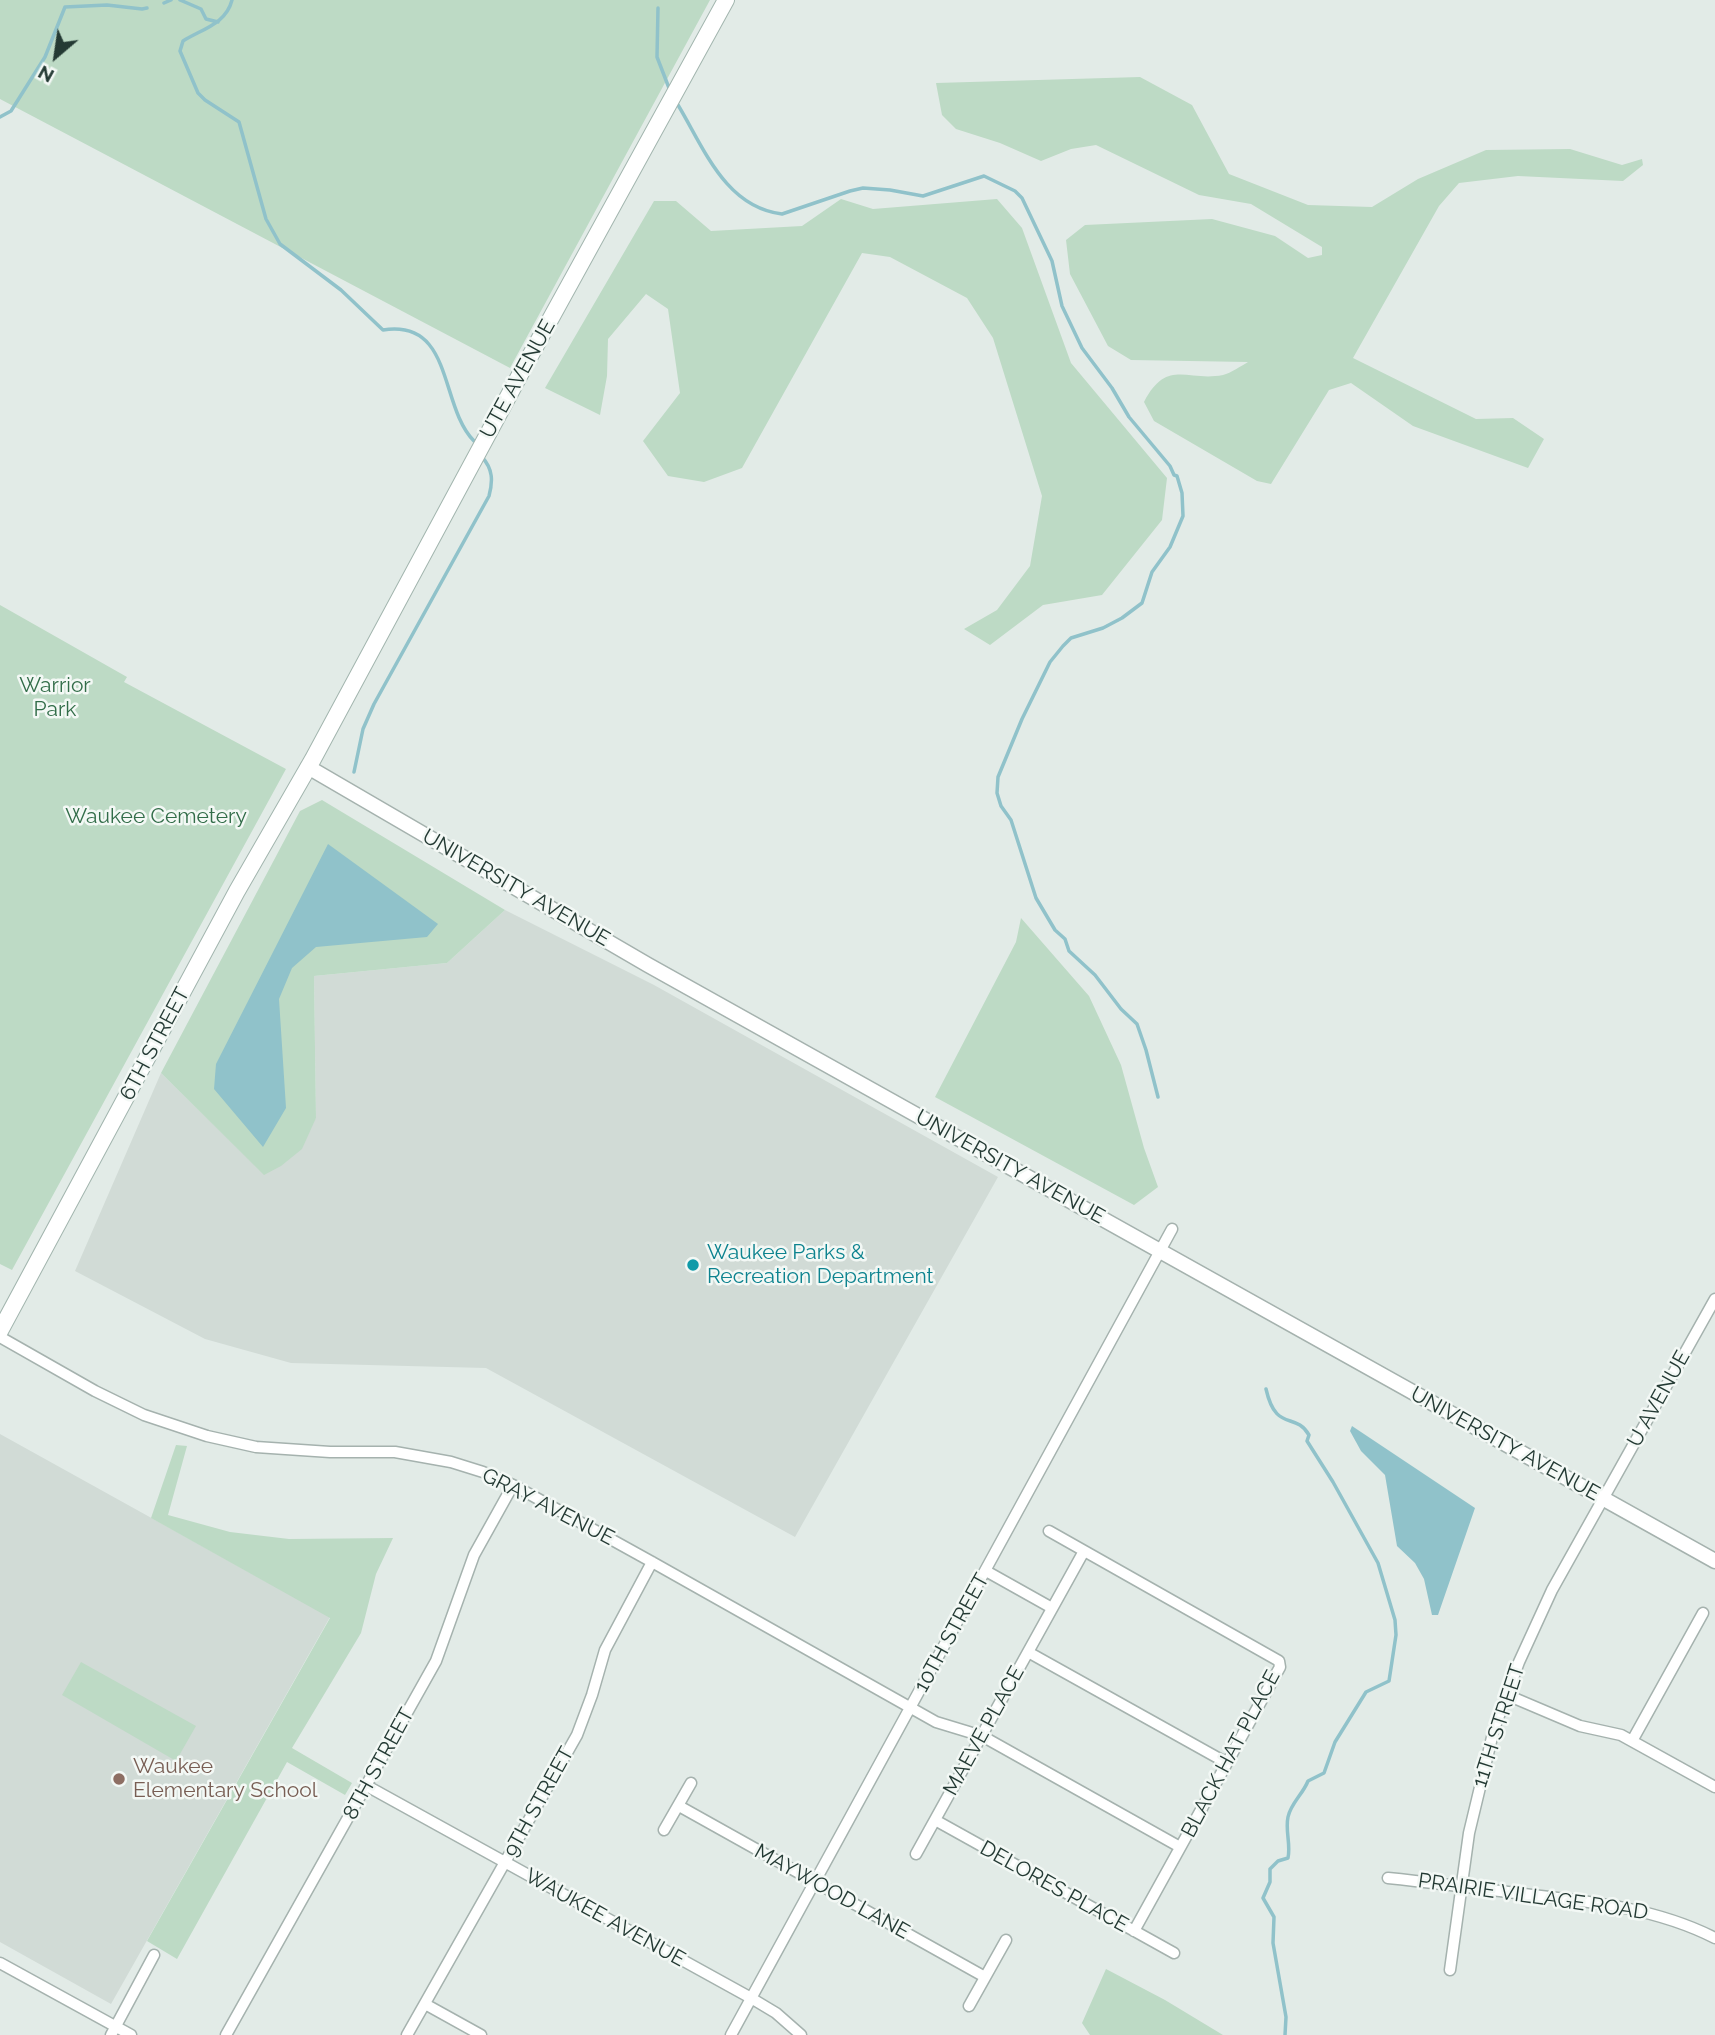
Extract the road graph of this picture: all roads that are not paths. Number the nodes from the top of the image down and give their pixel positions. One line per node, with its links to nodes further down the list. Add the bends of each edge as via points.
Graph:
1 (726, 0): 2 (main road, UTE AVENUE)
2 (310, 763): 4 (street, UNIVERSITY AVENUE, via 649,965); 6 (main road, 6TH STREET)
3 (1172, 1229): 4 (street, 10TH STREET)
4 (1160, 1251): 9 (street, UNIVERSITY AVENUE); 14 (street, 10TH STREET)
5 (1715, 1299): 9 (street, U AVENUE)
6 (0, 1331)
7 (0, 1337): 8 (street, GRAY AVENUE, via 144,1415 207,1436 256,1447 395,1452 451,1462)
8 (513, 1485): 13 (street, GRAY AVENUE); 24 (street, 8TH STREET, via 474,1555 436,1661)
9 (1603, 1499): 12 (street, UNIVERSITY AVENUE); 18 (street, 11TH STREET, via 1552,1590)
10 (1049, 1531): 11 (street, BLACK HAT PLACE)
11 (1084, 1550): 15 (street, MAEVE PLACE); 22 (street, BLACK HAT PLACE, via 1279,1661 1280,1667)
12 (1715, 1561)
13 (652, 1562): 19 (street, GRAY AVENUE); 31 (street, 9TH STREET, via 605,1650 576,1735)
14 (986, 1571): 15 (street); 19 (street, 10TH STREET)
15 (1052, 1608): 17 (street, MAEVE PLACE)
16 (1703, 1613): 21 (street)
17 (1028, 1652): 20 (street, MAEVE PLACE); 22 (street)
18 (1507, 1695): 21 (street, via 1580,1726); 34 (street, 11TH STREET, via 1482,1776)
19 (912, 1707): 20 (street, GRAY AVENUE, via 936,1722); 33 (street, 10TH STREET)
20 (982, 1736): 27 (street, MAEVE PLACE); 29 (street, GRAY AVENUE)
21 (1632, 1741): 25 (street)
22 (1227, 1763): 29 (street, BLACK HAT PLACE)
23 (691, 1783): 26 (street)
24 (367, 1786): 31 (street, WAUKEE AVENUE); 48 (street, 8TH STREET)
25 (1715, 1787)
26 (679, 1806): 28 (street); 33 (street, MAYWOOD LANE)
27 (935, 1820): 30 (street, MAEVE PLACE); 35 (street, DELORES PLACE)
28 (664, 1830)
29 (1181, 1847): 35 (street, BLACK HAT PLACE)
30 (916, 1854)
31 (505, 1863): 43 (street, WAUKEE AVENUE); 44 (street, 9TH STREET)
32 (1388, 1878): 34 (street, PRAIRIE VILLAGE ROAD)
33 (815, 1883): 42 (street, MAYWOOD LANE); 43 (street, 10TH STREET)
34 (1462, 1886): 36 (street, PRAIRIE VILLAGE ROAD, via 1610,1904 1692,1926); 41 (street, 11TH STREET)
35 (1134, 1931): 38 (street, DELORES PLACE)
36 (1715, 1938)
37 (1006, 1940): 42 (street)
38 (1174, 1953)
39 (154, 1955): 46 (street)
40 (0, 1963): 46 (street)
41 (1450, 1970)
42 (985, 1977): 45 (street)
43 (751, 1998): 51 (street, 10TH STREET); 52 (street, WAUKEE AVENUE)
44 (425, 2004): 49 (street, 9TH STREET); 50 (street)
45 (969, 2006)
46 (113, 2031): 47 (street)
47 (131, 2035)
48 (226, 2035)
49 (407, 2035)
50 (481, 2035)
51 (731, 2035)
52 (801, 2035)

